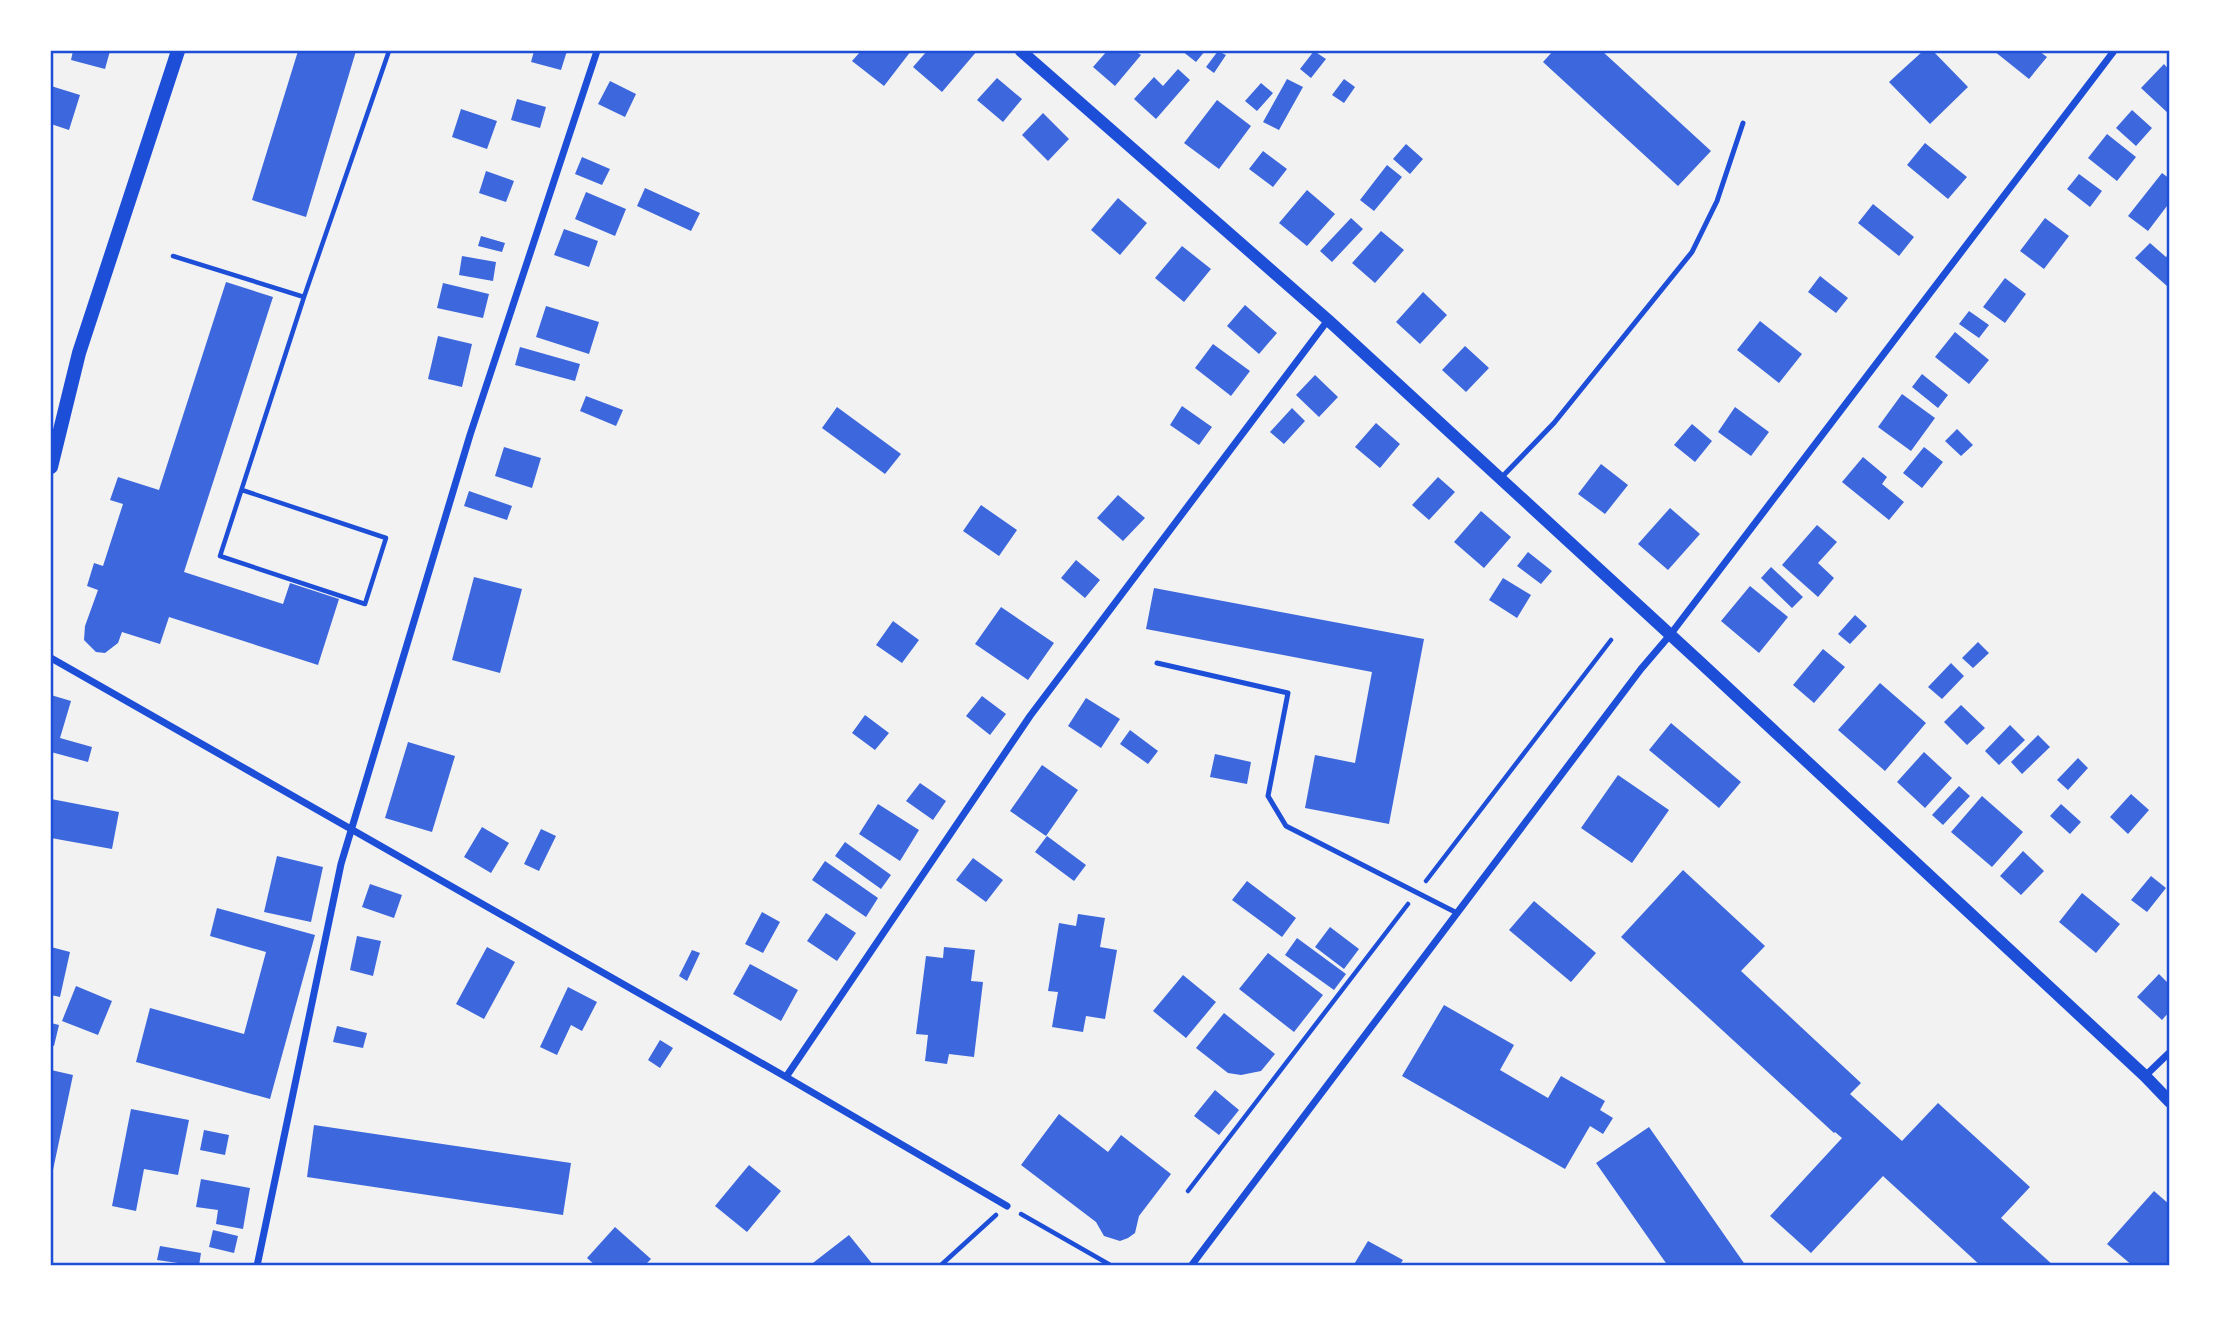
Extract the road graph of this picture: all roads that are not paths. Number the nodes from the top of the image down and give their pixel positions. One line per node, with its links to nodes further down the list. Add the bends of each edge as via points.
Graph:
1 (178, 51): 7 (main road, via 79,352)
2 (597, 51): 12 (street, via 470,435)
3 (1021, 51): 6 (street)
4 (2114, 51): 9 (street)
5 (1743, 123): 8 (lane, via 1717,201 1692,252 1554,423)
6 (1328, 320): 8 (street); 16 (street, via 1030,716)
7 (51, 467)
8 (1500, 479): 9 (street)
9 (1670, 635): 13 (street); 15 (street)
10 (51, 658): 12 (street)
11 (1157, 663): 13 (lane, via 1289,693 1268,796 1286,825)
12 (352, 831): 16 (street); 19 (street, via 341,864)
13 (1457, 913): 20 (street)
14 (2170, 1052): 15 (street)
15 (2145, 1076): 17 (street)
16 (786, 1077): 18 (street)
17 (2170, 1102)
18 (1007, 1206)
19 (257, 1266)
20 (1192, 1266)

